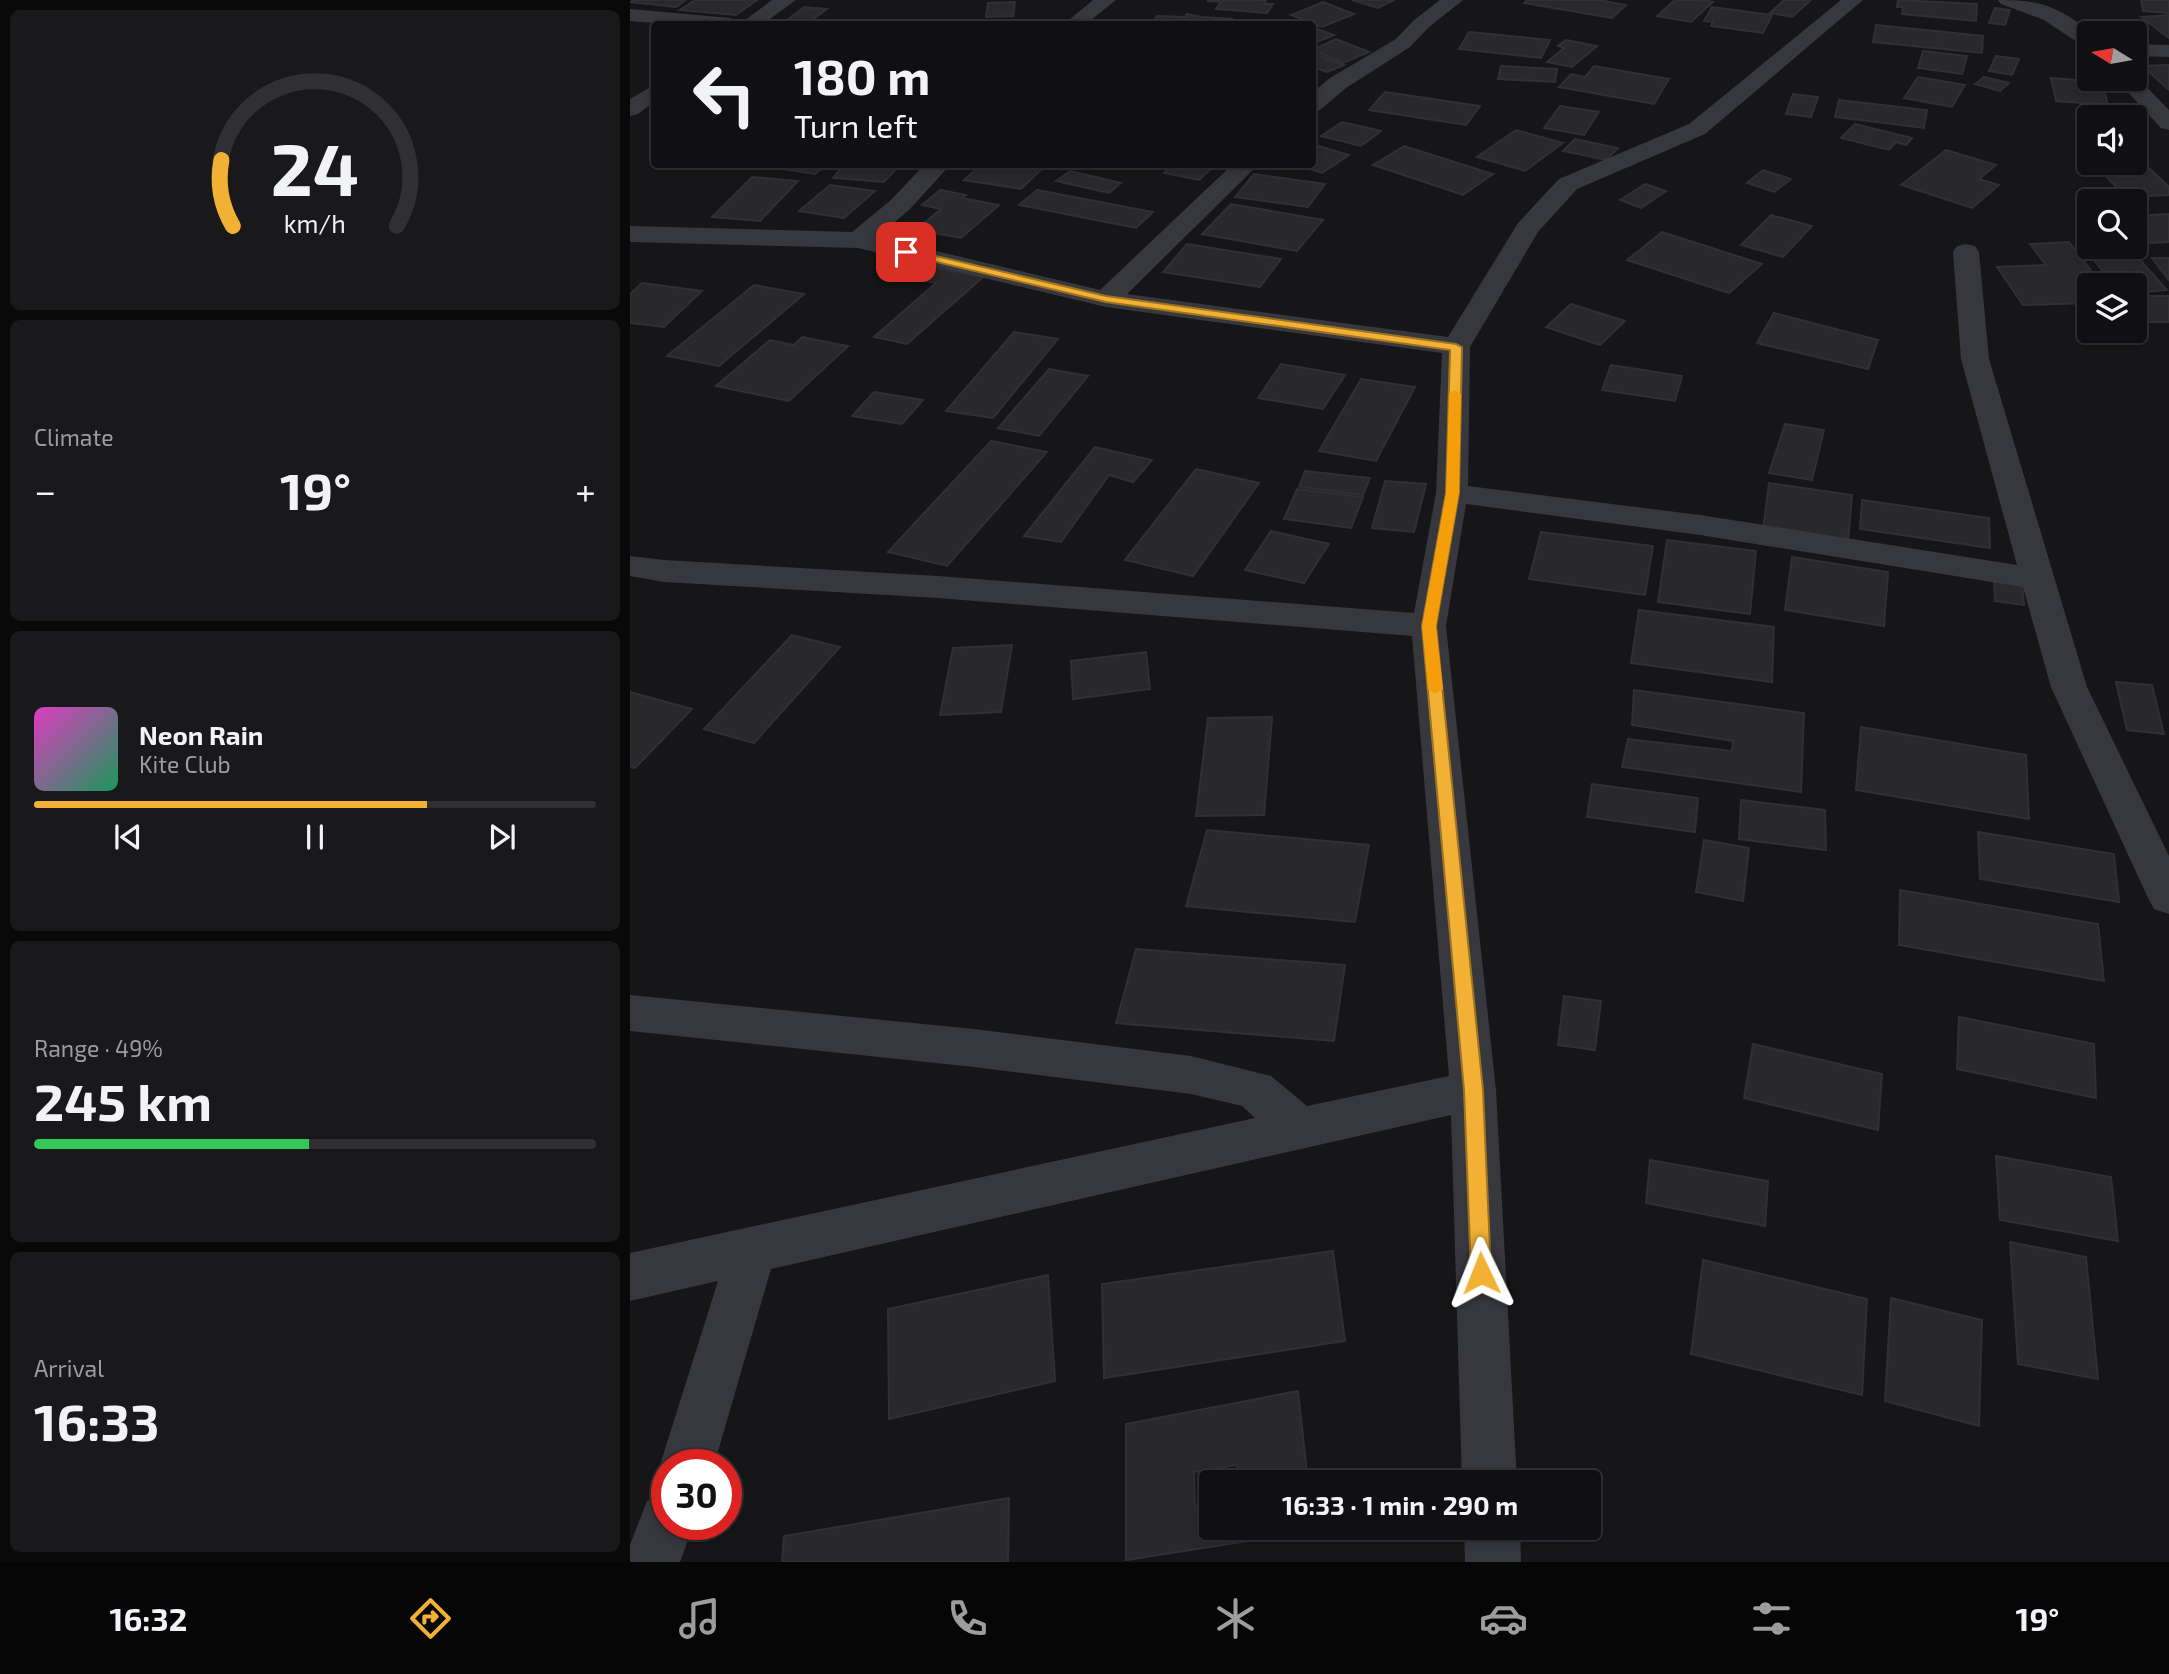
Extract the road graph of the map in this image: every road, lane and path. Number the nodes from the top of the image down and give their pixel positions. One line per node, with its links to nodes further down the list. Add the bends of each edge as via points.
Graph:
1 (786, 0): 8 (street)
2 (1106, 0): 9 (street)
3 (1453, 0): 15 (street, via 1403,43)
4 (1853, 0): 24 (street, via 1697,129 1568,184 1527,228)
5 (2008, 0): 10 (street, via 2035,6)
6 (630, 15): 7 (street)
7 (697, 21)
8 (754, 21)
9 (1078, 21)
10 (2077, 32)
11 (2147, 50): 12 (street)
12 (2169, 51)
13 (2138, 91): 17 (street)
14 (651, 94): 16 (street)
15 (1316, 102)
16 (630, 109)
17 (2169, 123)
18 (935, 168): 21 (street)
19 (1243, 168): 23 (street)
20 (630, 234): 21 (street)
21 (858, 240): 23 (street)
22 (1966, 252): 27 (street, via 1975,359)
23 (1106, 299): 24 (street)
24 (1456, 347): 25 (street)
25 (1452, 493): 27 (street, via 1700,525); 28 (street)
26 (630, 566): 28 (street)
27 (2038, 579): 29 (street, via 2069,687)
28 (1429, 626): 31 (street)
29 (2169, 898)
30 (630, 1013): 32 (street, via 1191,1075 1255,1090)
31 (1473, 1090): 32 (street); 36 (street)
32 (1300, 1130): 33 (street)
33 (752, 1251): 34 (street); 35 (street)
34 (630, 1277)
35 (692, 1449)
36 (1489, 1470)
37 (660, 1540): 39 (street)
38 (1492, 1540): 40 (street)
39 (652, 1562)
40 (1493, 1562)

